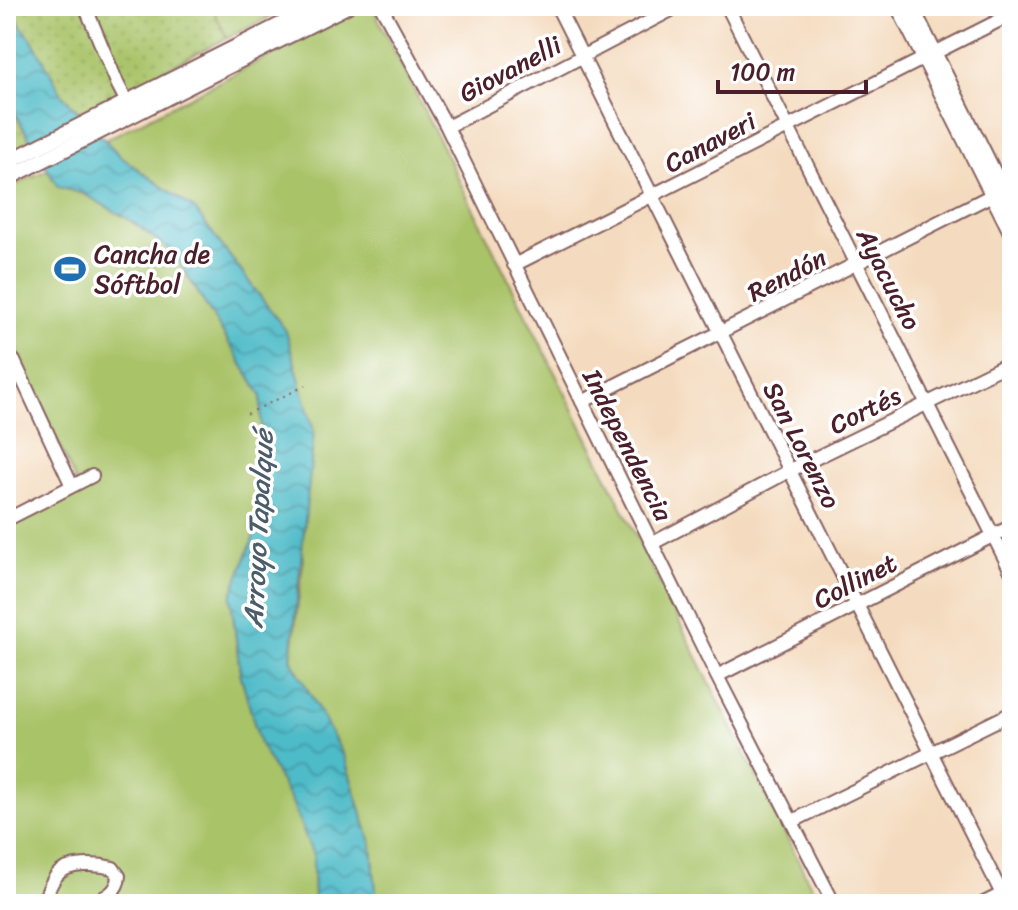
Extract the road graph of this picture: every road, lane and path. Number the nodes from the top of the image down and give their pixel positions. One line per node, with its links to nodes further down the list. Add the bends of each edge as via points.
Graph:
1 (85, 6): 13 (street)
2 (318, 6): 13 (main road)
3 (347, 6): 13 (main road)
4 (381, 6): 15 (street, Independencia)
5 (557, 6): 11 (street, San Lorenzo)
6 (679, 6): 11 (street, Giovanelli)
7 (727, 6): 14 (street, Ayacucho)
8 (898, 6): 12 (main road)
9 (911, 6): 12 (main road)
10 (1012, 14): 12 (street, Canaveri)
11 (583, 55): 15 (street, Giovanelli); 18 (street, San Lorenzo)
12 (930, 56): 14 (street, Canaveri); 17 (main road)
13 (123, 111): 16 (main road)
14 (788, 126): 18 (street, Canaveri); 21 (street, Ayacucho)
15 (447, 127): 22 (street, Independencia)
16 (6, 174)
17 (1002, 190): 19 (main road); 20 (main road); 21 (street, Rendón)
18 (654, 196): 22 (street, Canaveri); 23 (street, San Lorenzo)
19 (1012, 209)
20 (1012, 234)
21 (857, 264): 23 (street, Rendón); 28 (street, Ayacucho)
22 (514, 265): 27 (street, Independencia)
23 (721, 333): 27 (street, Rendón); 30 (street, San Lorenzo)
24 (6, 355): 32 (street, via 14,361)
25 (1012, 362): 28 (street, Cortés)
26 (309, 384): 29 (path)
27 (582, 402): 36 (street, Independencia)
28 (927, 404): 30 (street, Cortés); 35 (street, Ayacucho)
29 (247, 414)
30 (791, 470): 36 (street, Cortés); 38 (street, San Lorenzo)
31 (92, 476): 32 (street)
32 (72, 486): 33 (street)
33 (6, 520)
34 (1012, 526): 35 (street, Collinet)
35 (993, 535): 37 (street, Ayacucho); 38 (street, Collinet)
36 (653, 543): 39 (street, Independencia)
37 (1012, 573)
38 (858, 605): 39 (street, Collinet); 41 (street, San Lorenzo)
39 (717, 676): 42 (street, Independencia)
40 (1012, 713): 41 (street)
41 (930, 755): 42 (street); 43 (street, San Lorenzo)
42 (793, 821): 46 (street, Independencia)
43 (1007, 896): 47 (street)
44 (42, 904): 45 (street, via 64,870 113,868 119,885)
45 (90, 904)
46 (834, 904)
47 (982, 904)

